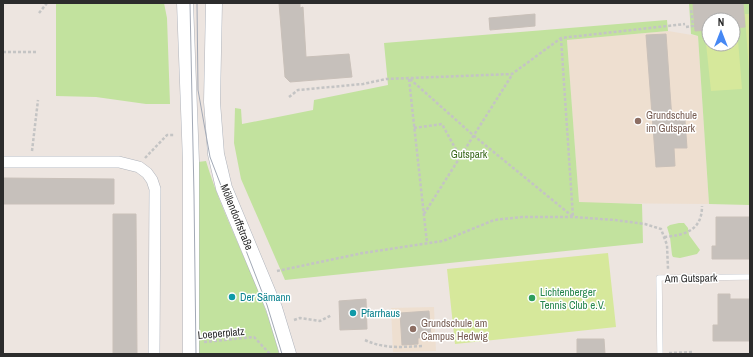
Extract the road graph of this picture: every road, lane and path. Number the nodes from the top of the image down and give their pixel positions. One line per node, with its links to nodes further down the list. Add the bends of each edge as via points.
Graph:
1 (47, 3): 5 (path)
2 (185, 3): 32 (main road, via 191,162)
3 (214, 3): 38 (main road, Möllendorffstraße, via 212,102 216,154 224,188 274,308)
4 (691, 8): 6 (path, via 693,26)
5 (38, 13)
6 (561, 38): 9 (path); 22 (path)
7 (3, 52): 8 (path)
8 (38, 52)
9 (512, 74): 10 (path); 16 (path)
10 (409, 78): 11 (path, via 298,90); 13 (path); 16 (path)
11 (289, 97)
12 (38, 100): 14 (path)
13 (414, 128): 17 (path, via 442,124); 21 (path)
14 (34, 130)
15 (175, 135): 19 (path, via 167,135)
16 (472, 135): 17 (path); 22 (path)
17 (460, 157): 21 (path)
18 (3, 162): 19 (street, via 119,162)
19 (139, 168): 36 (street, via 152,180 155,190)
20 (702, 206): 23 (path, via 702,214 694,228 675,236)
21 (423, 214): 24 (path)
22 (573, 217): 23 (path, via 645,224 661,229); 24 (path, via 494,220 443,241)
23 (664, 237): 26 (path)
24 (427, 243): 25 (path)
25 (277, 271)
26 (669, 277): 27 (lane, Am Gutspark); 34 (lane, Am Gutspark, via 659,278)
27 (750, 277)
28 (332, 315): 29 (path, via 320,321 300,318)
29 (294, 320)
30 (365, 340): 31 (path, via 377,346)
31 (422, 346)
32 (192, 349): 37 (path, Loeperplatz, via 254,338)
33 (694, 352): 35 (path)
34 (660, 353): 35 (path)
35 (687, 353)
36 (154, 354)
37 (270, 354)
38 (288, 354)

